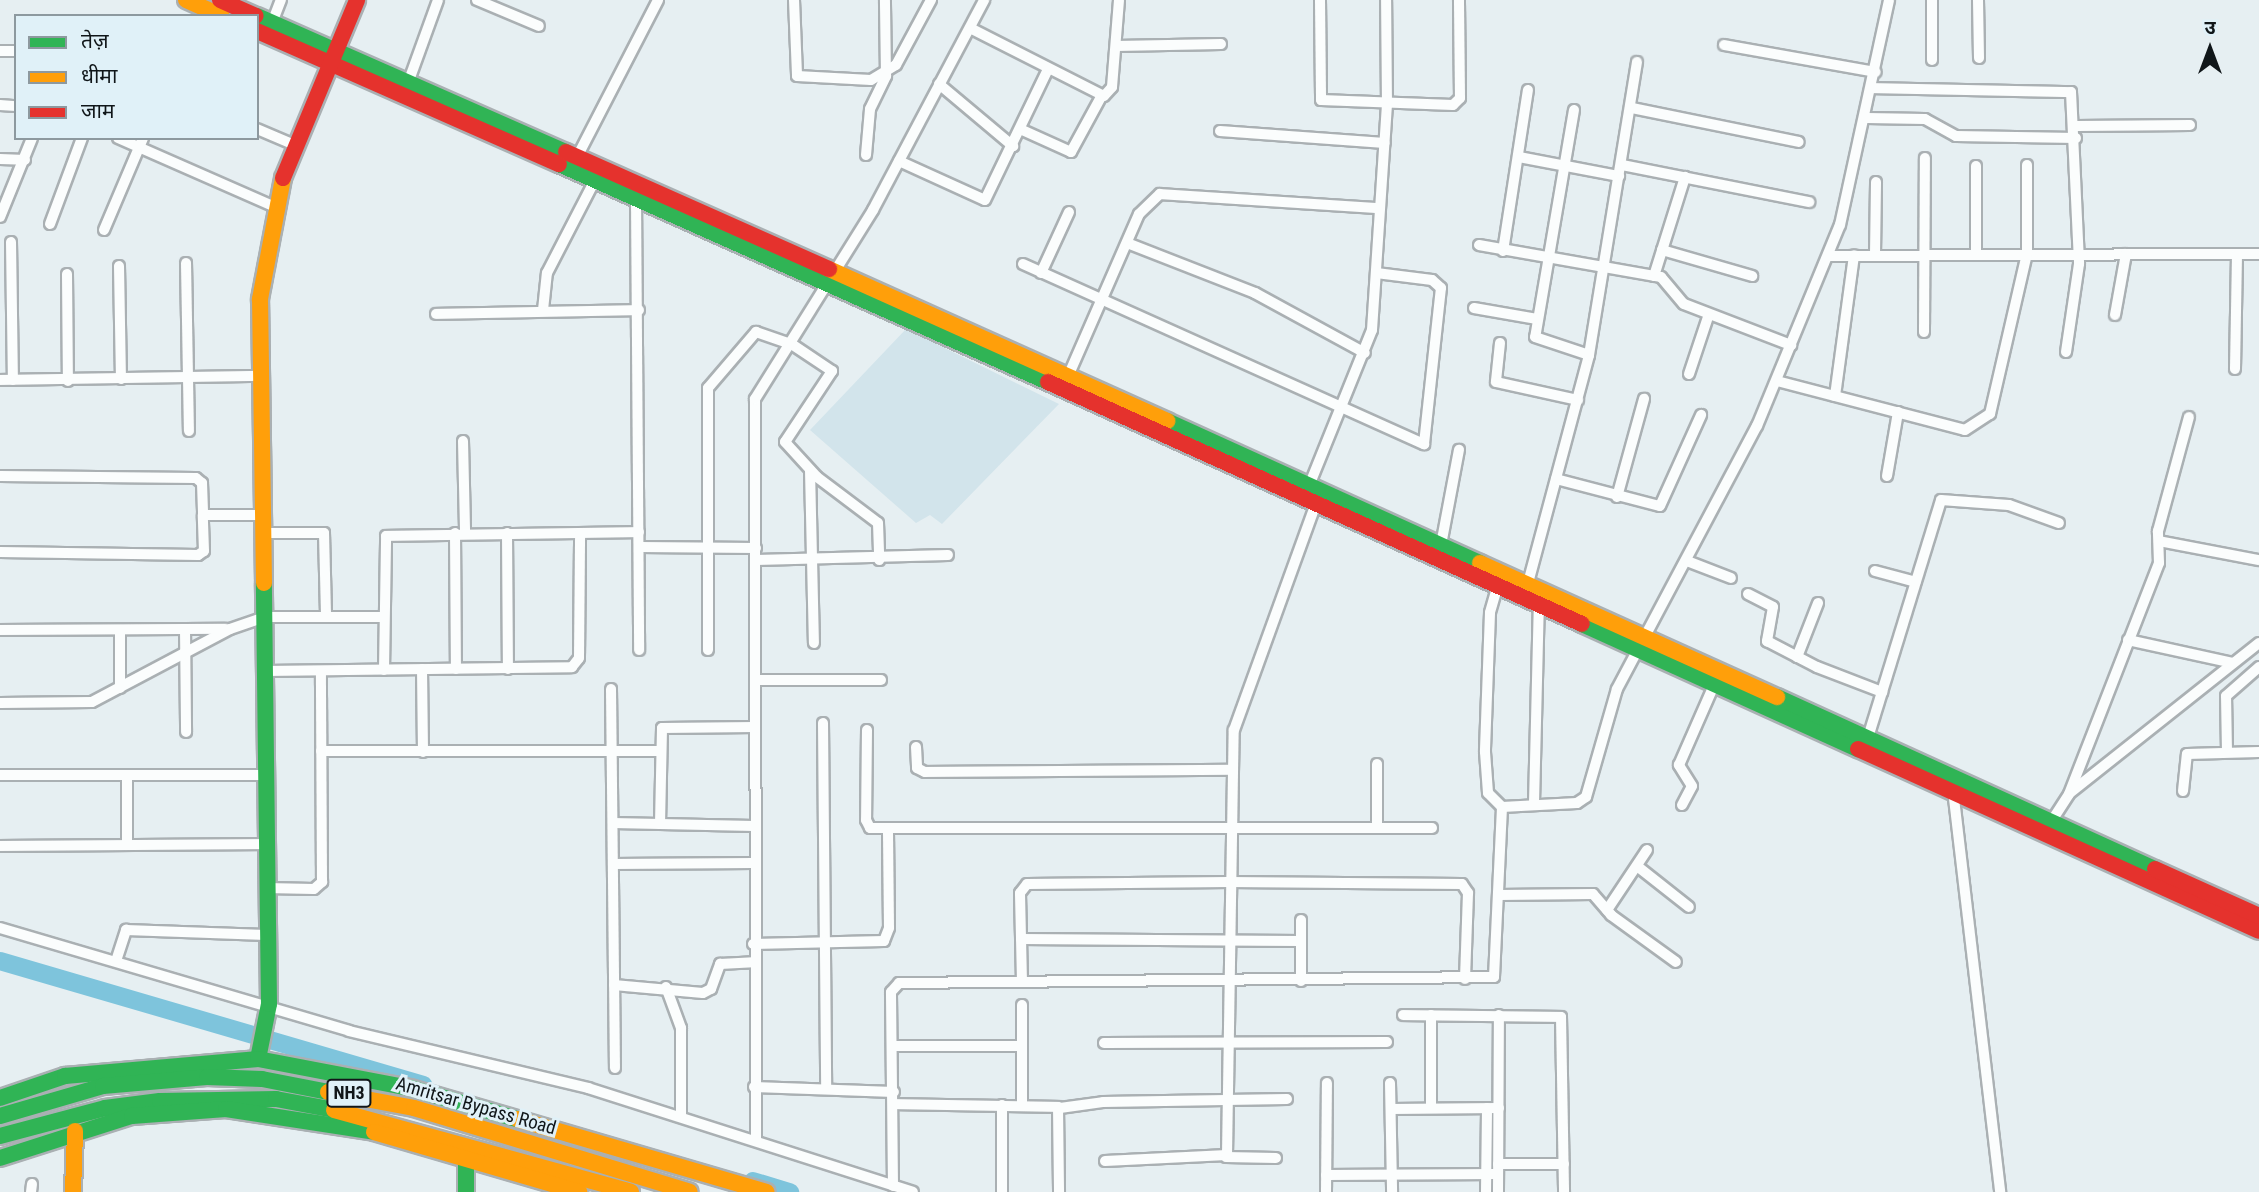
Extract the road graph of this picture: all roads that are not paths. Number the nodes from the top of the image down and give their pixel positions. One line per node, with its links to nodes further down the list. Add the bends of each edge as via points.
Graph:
1 (220, 0): 20 (main road)
2 (281, 0): 21 (street)
3 (357, 0): 27 (main road)
4 (438, 0): 34 (street)
5 (477, 0): 22 (street)
6 (658, 0): 62 (street)
7 (794, 0): 33 (street, via 797,76 871,80)
8 (885, 0): 33 (street)
9 (931, 0): 33 (street)
10 (984, 0): 23 (street)
11 (1119, 0): 26 (street)
12 (1320, 0): 39 (street, via 1321,100)
13 (1386, 0): 39 (street)
14 (1459, 0): 39 (street, via 1458,103)
15 (1889, 0): 32 (street)
16 (1932, 0): 29 (street)
17 (1978, 0): 28 (street)
18 (189, 6): 19 (main road)
19 (215, 14)
20 (247, 14)
21 (260, 21): 27 (main road)
22 (540, 26)
23 (970, 28): 31 (street); 35 (street)
24 (1221, 44): 26 (street)
25 (1724, 44): 32 (street)
26 (1116, 46): 38 (street, via 1112,87)
27 (335, 57): 34 (main road); 54 (main road); 62 (main road)
28 (1979, 58)
29 (1932, 60)
30 (1637, 62): 40 (street)
31 (1048, 69): 38 (street); 45 (street)
32 (1876, 72): 36 (street)
33 (886, 76): 56 (street, via 870,109)
34 (408, 83): 62 (main road)
35 (939, 84): 55 (street); 61 (street)
36 (1873, 88): 42 (street); 43 (street, via 2065,89 2074,95)
37 (1528, 90): 57 (street)
38 (1101, 97): 45 (street, via 1071,152)
39 (1387, 105): 53 (street)
40 (1632, 108): 51 (street); 66 (street)
41 (1574, 110): 63 (street)
42 (1867, 118): 48 (street, via 1926,119 1956,136); 92 (street, via 1851,191)
43 (2077, 125): 44 (street); 48 (street)
44 (2190, 125)
45 (1020, 129): 55 (street)
46 (259, 130): 54 (street)
47 (1220, 131): 53 (street)
48 (2076, 138): 83 (street)
49 (31, 140): 60 (street)
50 (81, 140): 76 (street)
51 (1799, 142)
52 (141, 143): 72 (street); 77 (street)
53 (1385, 143): 73 (street)
54 (293, 144): 72 (main road)
55 (1013, 146): 61 (street, via 981,201)
56 (866, 155)
57 (1519, 157): 63 (street); 82 (street)
58 (1926, 158): 84 (street)
59 (0, 159): 60 (street)
60 (25, 160): 75 (street)
61 (899, 161): 103 (street)
62 (573, 163): 68 (main road); 103 (main road)
63 (1564, 165): 66 (street); 93 (street)
64 (2027, 165): 86 (street)
65 (1976, 166): 85 (street)
66 (1620, 170): 67 (street); 96 (street)
67 (1685, 177): 71 (street); 81 (street)
68 (595, 180): 70 (main road); 106 (street, via 547,273)
69 (1876, 182): 91 (street)
70 (636, 198): 103 (main road); 107 (street)
71 (1809, 202)
72 (275, 207): 121 (main road, via 260,299)
73 (1379, 208): 79 (street, via 1160,194 1139,214); 99 (street)
74 (1069, 212): 98 (street)
75 (0, 217)
76 (50, 224)
77 (104, 230)
78 (11, 242): 125 (street)
79 (1127, 243): 104 (street); 117 (street, via 1255,293)
80 (1479, 245): 82 (street)
81 (1662, 250): 101 (street); 102 (street)
82 (1503, 251): 93 (street)
83 (2078, 253): 86 (street); 87 (street); 116 (street)
84 (1928, 254): 85 (street); 91 (street); 112 (street)
85 (1976, 254): 86 (street)
86 (2027, 254): 133 (street, via 1993,411 1965,430)
87 (2126, 254): 88 (street); 110 (street)
88 (2237, 254): 89 (street); 119 (street)
89 (2259, 254)
90 (1854, 255): 91 (street); 92 (street); 129 (street)
91 (1875, 255)
92 (1829, 256): 115 (street)
93 (1546, 257): 96 (street); 111 (street)
94 (186, 262): 122 (street)
95 (1023, 264): 98 (street)
96 (1603, 265): 101 (street); 118 (street)
97 (119, 266): 123 (street)
98 (1041, 273): 104 (street)
99 (1376, 273): 117 (street); 132 (street, via 1440,285 1427,442 1416,443)
100 (67, 274): 126 (street)
101 (1654, 276): 109 (street, via 1667,280 1679,301)
102 (1752, 276)
103 (830, 277): 114 (street); 128 (main road)
104 (1101, 302): 128 (street); 132 (street)
105 (1474, 308): 111 (street)
106 (543, 310): 107 (street); 108 (street)
107 (639, 310): 152 (street)
108 (436, 314)
109 (1709, 314): 115 (street); 120 (street)
110 (2115, 315)
111 (1537, 319): 118 (street, via 1536,341)
112 (1924, 332)
113 (1500, 343): 131 (street, via 1496,382)
114 (793, 345): 139 (street, via 833,374 785,435 786,445); 156 (street, via 756,332 708,388); 158 (street, via 754,404)
115 (1791, 345): 127 (street)
116 (2066, 352)
117 (1365, 353): 132 (street)
118 (1589, 355): 131 (street)
119 (2235, 369)
120 (1689, 374)
121 (261, 376): 122 (street); 146 (main road)
122 (188, 378): 123 (street); 136 (street)
123 (121, 379): 126 (street)
124 (0, 380): 125 (street)
125 (13, 380): 126 (street)
126 (68, 381)
127 (1777, 381): 129 (street); 162 (street)
128 (1066, 383): 143 (main road)
129 (1835, 396): 133 (street)
130 (1644, 399): 144 (street)
131 (1578, 400): 142 (street)
132 (1343, 409): 143 (street)
133 (1898, 412): 141 (street)
134 (1700, 415): 144 (street, via 1662,504 1654,507)
135 (2189, 417): 153 (street)
136 (189, 431)
137 (463, 441): 149 (street)
138 (1459, 450): 154 (street)
139 (810, 470): 160 (street, via 878,523); 163 (street)
140 (0, 476): 145 (street, via 196,478 202,483)
141 (1887, 476)
142 (1556, 479): 144 (street); 168 (street)
143 (1314, 494): 154 (main road); 165 (main road); 215 (street, via 1238,707)
144 (1617, 497)
145 (203, 515): 146 (street); 157 (street, via 204,551 198,555)
146 (263, 515): 148 (main road)
147 (2059, 523): 167 (street, via 2009,505 1945,498)
148 (264, 533): 172 (main road); 173 (street, via 324,533)
149 (460, 533): 150 (street); 174 (street, via 386,536); 189 (street)
150 (507, 533): 151 (street); 192 (street)
151 (580, 533): 152 (street); 192 (street, via 578,663 568,668)
152 (639, 533): 155 (street)
153 (2158, 541): 161 (street); 179 (street, via 2159,563)
154 (1441, 545): 165 (main road)
155 (640, 547): 156 (street); 183 (street)
156 (708, 549): 158 (street); 184 (street)
157 (0, 552)
158 (755, 554): 163 (street); 195 (street)
159 (948, 555): 160 (street)
160 (879, 560): 163 (street)
161 (2259, 560)
162 (1687, 561): 166 (street); 181 (street)
163 (814, 562): 180 (street)
164 (1875, 571): 167 (street)
165 (1500, 578): 168 (main road); 170 (main road); 224 (street, via 1490,613 1485,751 1488,793)
166 (1731, 578)
167 (1916, 582): 200 (street)
168 (1528, 583): 181 (main road)
169 (1748, 594): 186 (street, via 1773,607 1768,640)
170 (1539, 603): 181 (main road); 222 (street)
171 (1818, 603): 186 (street)
172 (265, 617): 173 (street); 176 (street); 193 (main road)
173 (326, 617): 174 (street)
174 (384, 617): 190 (street)
175 (185, 629): 176 (street); 178 (street); 185 (street)
176 (230, 629): 185 (street)
177 (0, 630): 178 (street)
178 (120, 631): 198 (street)
179 (2128, 640): 187 (street); 221 (street)
180 (814, 643)
181 (1644, 643): 197 (main road); 206 (main road); 222 (street, via 1617,689 1586,797 1577,803)
182 (2259, 643): 187 (street)
183 (639, 650)
184 (708, 650)
185 (186, 651): 198 (street); 205 (street)
186 (1797, 657): 200 (street)
187 (2234, 663): 221 (street)
188 (2259, 667): 212 (street, via 2226,696)
189 (456, 669): 191 (street); 192 (street)
190 (384, 670): 191 (street); 194 (street)
191 (422, 670): 211 (street)
192 (508, 670)
193 (265, 671): 194 (street); 218 (main road)
194 (321, 671): 208 (street)
195 (755, 680): 196 (street); 203 (street)
196 (881, 680)
197 (1715, 683): 206 (main road); 223 (street, via 1679,765 1692,786)
198 (120, 688): 201 (street, via 89,703)
199 (611, 689): 209 (street)
200 (1882, 692): 206 (street)
201 (0, 703)
202 (823, 723): 254 (street)
203 (755, 727): 210 (street, via 662,728); 228 (street)
204 (867, 730): 232 (street, via 866,823)
205 (186, 732)
206 (1866, 743): 219 (main road); 225 (main road)
207 (916, 747): 215 (street, via 917,768 925,772)
208 (321, 751): 211 (street); 241 (street, via 321,886)
209 (611, 751): 210 (street); 211 (street); 226 (street)
210 (659, 751): 227 (street)
211 (424, 752)
212 (2227, 752): 213 (street); 220 (street, via 2187,754)
213 (2259, 752)
214 (1377, 764): 230 (street)
215 (1230, 771): 229 (street)
216 (0, 775): 217 (street)
217 (127, 775): 218 (street); 234 (street)
218 (265, 775): 233 (main road)
219 (1953, 790): 248 (main road); 322 (street)
220 (2183, 791)
221 (2068, 794): 225 (street)
222 (1534, 803): 224 (street)
223 (1682, 805)
224 (1502, 807): 242 (street)
225 (2051, 821): 245 (main road)
226 (612, 823): 227 (street); 238 (street)
227 (660, 824): 228 (street)
228 (754, 826): 237 (street)
229 (1229, 827): 230 (street); 232 (street); 240 (street)
230 (1377, 828): 231 (street)
231 (1432, 828)
232 (888, 829): 254 (street, via 888,935 880,943)
233 (266, 844): 234 (street); 241 (main road)
234 (127, 845): 235 (street)
235 (0, 846)
236 (1647, 850): 239 (street)
237 (753, 863): 238 (street); 253 (street)
238 (613, 864): 262 (street)
239 (1637, 866): 243 (street); 244 (street)
240 (1229, 882): 250 (street, via 1027,884 1020,893); 251 (street); 258 (street, via 1462,884 1468,893)
241 (266, 888): 249 (main road)
242 (1499, 895): 244 (street, via 1589,893); 258 (street, via 1498,971 1490,979)
243 (1689, 907)
244 (1607, 911): 256 (street)
245 (2259, 916)
246 (1301, 920): 252 (street)
247 (0, 928): 255 (street)
248 (2259, 931)
249 (266, 935): 255 (street, via 128,930 121,935); 265 (main road)
250 (1021, 939): 251 (street); 261 (street)
251 (1229, 939): 252 (street); 259 (street)
252 (1301, 941): 260 (street)
253 (753, 944): 254 (street); 257 (street)
254 (824, 946): 279 (street)
255 (116, 961): 265 (street)
256 (1676, 961)
257 (753, 962): 263 (street, via 720,964 707,992); 278 (street)
258 (1465, 979): 260 (street)
259 (1229, 981): 260 (street); 261 (street); 271 (street)
260 (1301, 981)
261 (1022, 982): 272 (street, via 899,983 891,992)
262 (614, 985): 263 (street); 275 (street)
263 (666, 987): 293 (street, via 681,1027)
264 (1022, 1005): 273 (street)
265 (267, 1012): 274 (main road); 293 (street)
266 (1404, 1015): 267 (street)
267 (1430, 1015): 268 (street); 288 (street)
268 (1499, 1015): 290 (street); 302 (street, via 1556,1015 1563,1020)
269 (1387, 1042): 271 (street)
270 (1104, 1043): 271 (street)
271 (1228, 1043): 282 (street)
272 (893, 1046): 273 (street); 280 (street)
273 (1021, 1046): 286 (street)
274 (259, 1056): 281 (main road, via 65,1076); 313 (main road, via 410,1088)
275 (615, 1068)
276 (1327, 1083): 304 (street)
277 (1390, 1083): 291 (street)
278 (754, 1087): 279 (street); 296 (street)
279 (826, 1090): 280 (street)
280 (894, 1092): 284 (street)
281 (0, 1098)
282 (1227, 1099): 283 (street); 287 (street); 297 (street)
283 (1287, 1099)
284 (894, 1104): 285 (street); 307 (street)
285 (1002, 1105): 286 (street); 315 (street)
286 (1021, 1105): 287 (street)
287 (1060, 1108): 316 (street)
288 (1431, 1108): 289 (street); 291 (street)
289 (1487, 1108): 290 (street); 303 (street)
290 (1499, 1108): 303 (street)
291 (1391, 1109): 305 (street)
292 (0, 1116): 312 (main road, Amritsar Bypass Road / NH3, via 103,1086 207,1077 262,1079 414,1108)
293 (681, 1116): 296 (street)
294 (75, 1131): 298 (main road); 300 (main road, via 132,1116 226,1109 367,1130); 308 (main road)
295 (0, 1136): 311 (main road, Amritsar Bypass Road / NH3, via 105,1108 160,1101 276,1099 379,1119)
296 (755, 1139): 307 (street)
297 (1226, 1157): 299 (street); 301 (street)
298 (0, 1158)
299 (1276, 1158)
300 (466, 1160): 306 (main road); 309 (main road)
301 (1105, 1161)
302 (1564, 1164): 303 (street); 321 (street)
303 (1494, 1171): 305 (street); 319 (street); 320 (street)
304 (1326, 1175): 305 (street); 317 (street)
305 (1392, 1175): 318 (street)
306 (528, 1184): 310 (main road)
307 (893, 1186): 314 (street)
308 (73, 1192)
309 (466, 1192)
310 (579, 1192)
311 (631, 1192)
312 (690, 1192)
313 (766, 1192)
314 (913, 1192)
315 (1002, 1192)
316 (1059, 1192)
317 (1326, 1192)
318 (1392, 1192)
319 (1486, 1192)
320 (1498, 1192)
321 (1564, 1192)
322 (2000, 1192)

